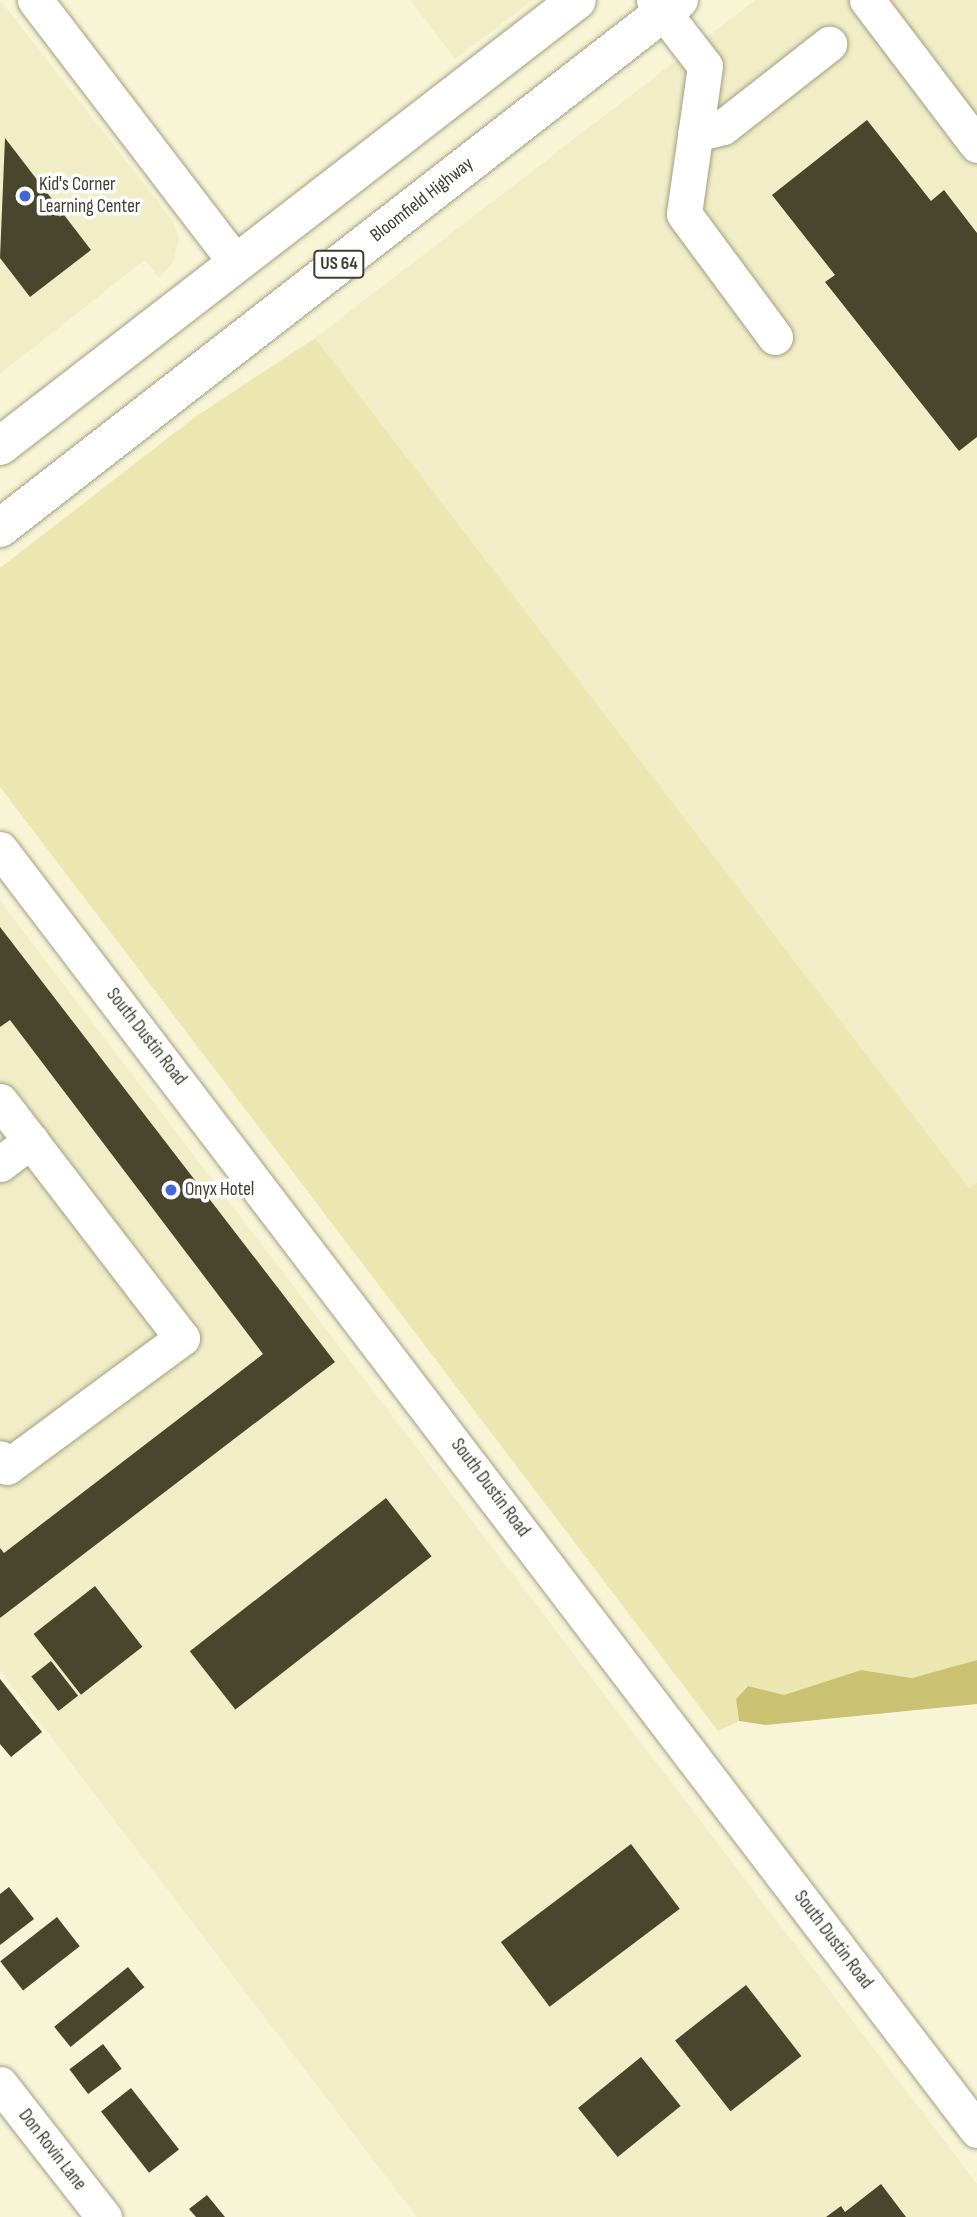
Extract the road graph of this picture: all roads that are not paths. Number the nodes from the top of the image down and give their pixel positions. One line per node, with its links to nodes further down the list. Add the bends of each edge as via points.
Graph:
1 (35, 0): 8 (street)
2 (577, 0): 8 (highway)
3 (867, 0): 7 (street)
4 (665, 4): 6 (street, via 705,66); 11 (highway, Bloomfield Highway / US 64)
5 (830, 44): 6 (street, via 723,127)
6 (695, 134): 9 (street, via 684,214)
7 (977, 145)
8 (236, 264): 10 (highway)
9 (775, 337)
10 (0, 446)
11 (0, 528)
12 (0, 849): 18 (street, South Dustin Road)
13 (0, 1101): 14 (street)
14 (31, 1141): 15 (street); 16 (street, via 182,1338 6,1467)
15 (0, 1164)
16 (0, 1458)
17 (0, 2084): 19 (street, Don Rovin Lane)
18 (977, 2130)
19 (104, 2217)

